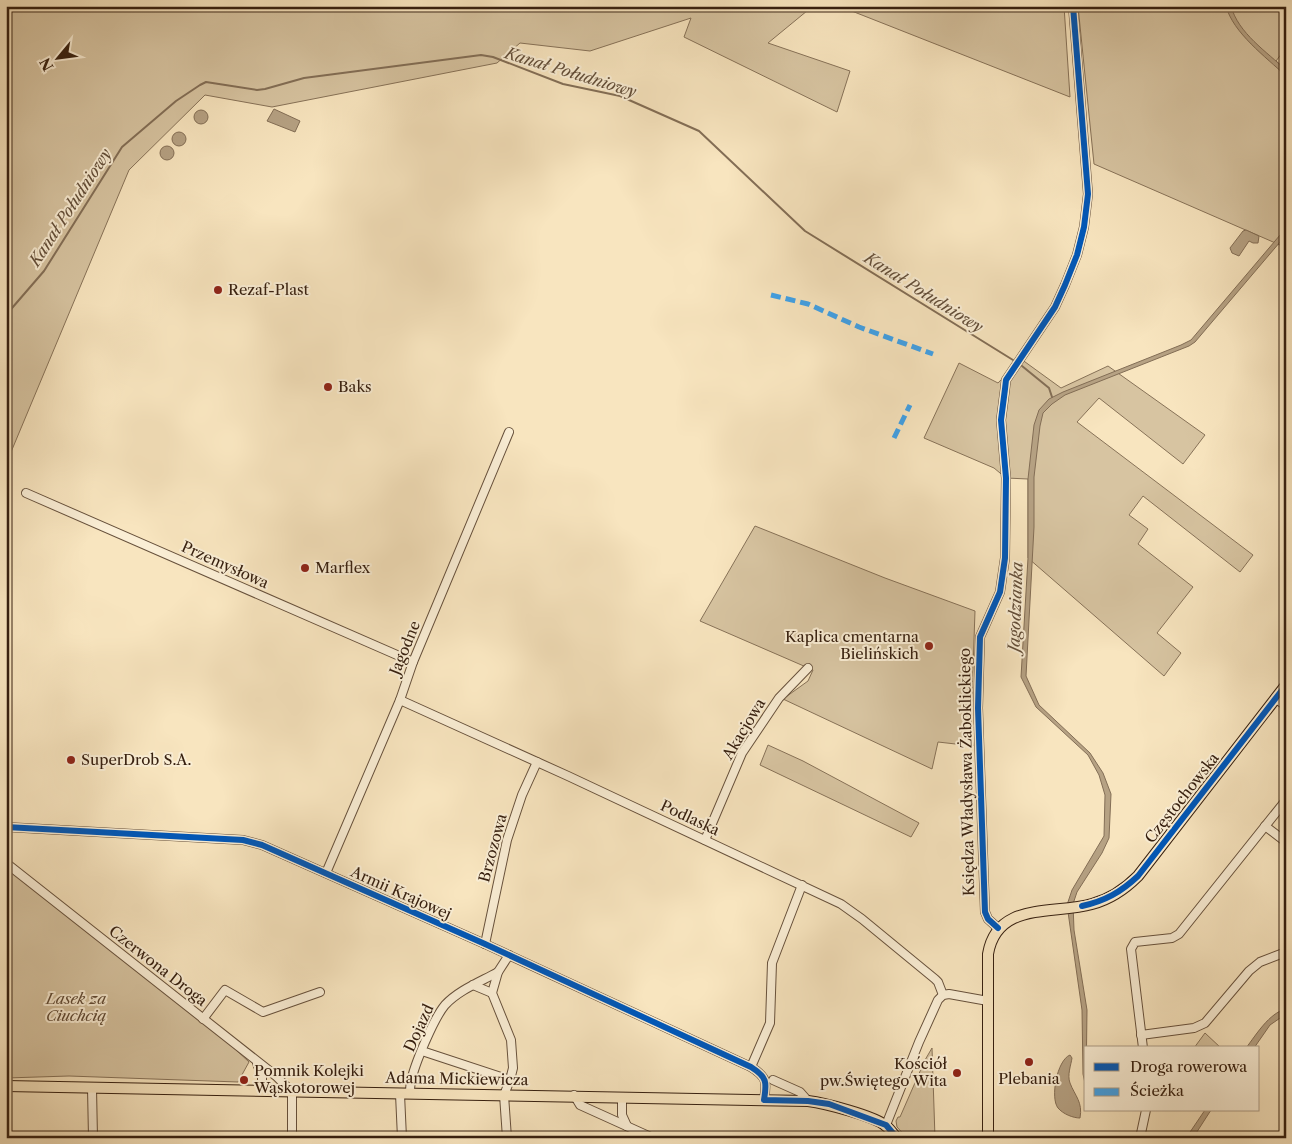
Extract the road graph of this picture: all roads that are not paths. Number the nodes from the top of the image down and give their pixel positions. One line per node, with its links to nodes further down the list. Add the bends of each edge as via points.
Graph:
1 (1073, 6): 20 (street, Księdza Władysława Żaboklickiego, via 1088,194 1084,227 1077,255 1055,307 1006,380 1001,420 1006,478 1005,558 1000,592 980,637 978,708 985,912)
2 (509, 432): 4 (street, Jagodne)
3 (26, 493): 4 (street, Przemysłowa)
4 (413, 662): 8 (street, Jagodne)
5 (808, 668): 15 (street, Akacjowa, via 779,698 742,753)
6 (1286, 685): 7 (main road, Częstochowska)
7 (1275, 698): 9 (street); 20 (main road, Częstochowska, via 1138,876 1122,890 1110,898 1082,906 1020,915)
8 (400, 700): 10 (street, Podlaska); 18 (street, Jagodne)
9 (1286, 706)
10 (537, 762): 15 (street, Podlaska); 21 (street, Brzozowa, via 522,794 507,840)
11 (1286, 800): 12 (street)
12 (1265, 826): 16 (street); 31 (street, via 1179,934 1172,938 1135,942 1130,949)
13 (9, 827): 14 (street); 18 (street, Armii Krajowej, via 243,840)
14 (6, 834)
15 (705, 840): 19 (street, Podlaska)
16 (1286, 842)
17 (6, 863): 30 (street, Czerwona Droga)
18 (326, 873): 21 (street, Armii Krajowej)
19 (802, 885): 28 (street, Podlaska, via 841,904 862,919 935,979); 35 (street, via 772,963 770,1023)
20 (998, 928): 29 (main road, via 991,939 988,954)
21 (485, 944): 23 (street, Armii Krajowej)
22 (1286, 952): 31 (street, via 1260,962 1249,971 1205,1023 1194,1028)
23 (509, 955): 24 (street, Dojazd); 35 (street, Armii Krajowej)
24 (498, 972): 25 (street, Dojazd); 27 (street, Dojazd)
25 (473, 985): 27 (street); 33 (street, Dojazd, via 445,1004)
26 (320, 992): 30 (street, via 263,1012 225,990)
27 (492, 993): 37 (street, via 511,1040 513,1068)
28 (943, 995): 29 (street); 51 (street, via 936,1003)
29 (988, 1001): 58 (main road)
30 (203, 1019): 34 (street, Czerwona Droga)
31 (1141, 1035): 32 (street)
32 (1143, 1046)
33 (422, 1050): 37 (street); 43 (street, Dojazd)
34 (256, 1061): 36 (street, Czerwona Droga); 41 (street)
35 (751, 1067): 47 (street, Armii Krajowej, via 761,1073 765,1081)
36 (270, 1071): 41 (street, via 274,1081); 42 (street, Czerwona Droga)
37 (510, 1080): 44 (street)
38 (773, 1080): 48 (street, via 800,1092)
39 (6, 1086): 40 (main road, Adama Mickiewicza)
40 (92, 1088): 41 (main road, Adama Mickiewicza); 52 (street)
41 (266, 1091): 42 (main road, Adama Mickiewicza)
42 (292, 1092): 43 (main road, Adama Mickiewicza); 53 (street)
43 (405, 1094): 44 (main road, Adama Mickiewicza); 54 (street, Dojazd)
44 (504, 1095): 45 (main road, Adama Mickiewicza); 55 (street)
45 (574, 1095): 46 (main road, Adama Mickiewicza); 50 (street, via 580,1105)
46 (622, 1097): 47 (main road, Adama Mickiewicza); 50 (street, via 622,1115)
47 (764, 1100): 48 (main road, Adama Mickiewicza)
48 (808, 1100): 51 (main road, Adama Mickiewicza, via 829,1104)
49 (1146, 1112): 59 (street)
50 (627, 1126): 56 (street)
51 (889, 1130): 57 (main road, Adama Mickiewicza)
52 (93, 1138)
53 (292, 1138)
54 (402, 1138)
55 (507, 1138)
56 (653, 1138)
57 (897, 1138)
58 (988, 1138)
59 (1140, 1138)

